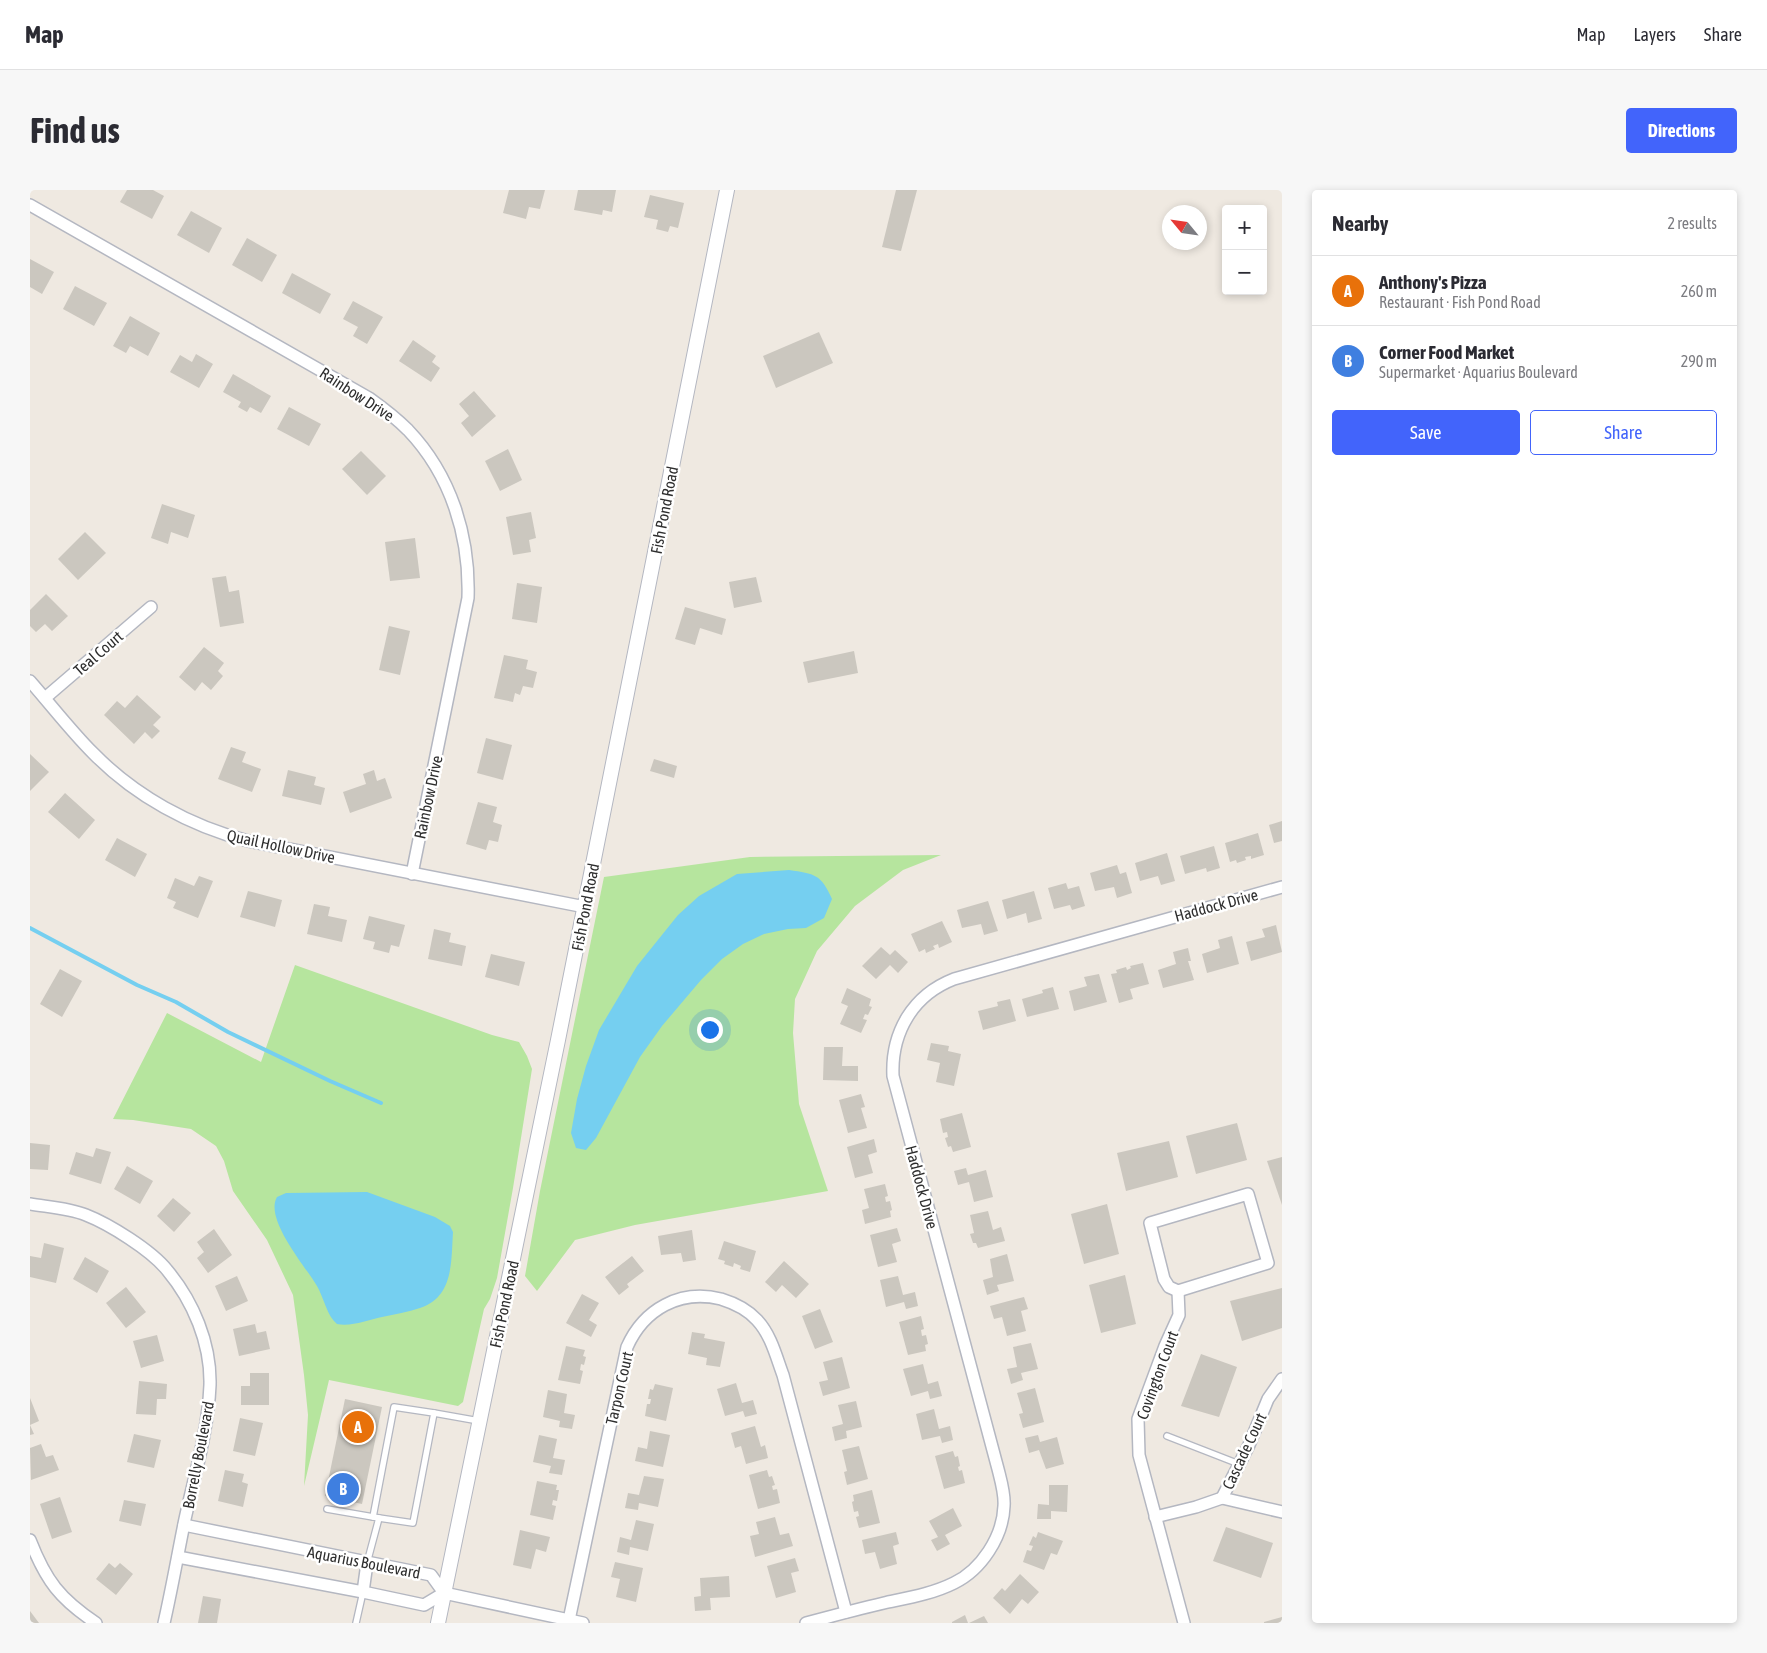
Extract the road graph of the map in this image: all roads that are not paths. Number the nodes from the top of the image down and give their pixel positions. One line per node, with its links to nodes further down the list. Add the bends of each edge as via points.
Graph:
1 (727, 190): 8 (street, Fish Pond Road)
2 (30, 205): 6 (street, Rainbow Drive, via 370,398 409,431 440,473 454,503 465,542 468,598)
3 (150, 607): 5 (street, Teal Court)
4 (30, 682): 5 (street, Quail Hollow Drive)
5 (45, 698): 6 (street, Quail Hollow Drive, via 106,765 134,788 179,816 225,835)
6 (412, 874): 8 (street, Quail Hollow Drive)
7 (1282, 887): 27 (street, Haddock Drive, via 954,979 926,994 908,1015 895,1045 893,1076 998,1469 1004,1509 989,1550 979,1564 955,1583 928,1593)
8 (585, 907): 13 (street, Fish Pond Road)
9 (30, 1204): 21 (street, Borrelly Boulevard, via 84,1214 140,1247 166,1268 200,1326 210,1383 206,1425)
10 (1178, 1291): 10 (street, via 1169,1287 1164,1279 1150,1223 1248,1194 1268,1263); 20 (street, Covington Court, via 1179,1315 1138,1419 1139,1455)
11 (1282, 1379): 15 (street, Cascade Court, via 1268,1399)
12 (434, 1413): 13 (lane); 19 (lane, via 413,1523); 19 (lane, via 394,1407)
13 (480, 1421): 26 (street, Fish Pond Road)
14 (1167, 1436): 15 (lane)
15 (1240, 1464): 16 (street, Cascade Court)
16 (1222, 1498): 18 (street, Cascade Court); 20 (street, Cascade Court)
17 (327, 1509): 19 (lane)
18 (1282, 1512)
19 (376, 1517): 24 (lane)
20 (1156, 1517): 35 (street, Covington Court)
21 (184, 1525): 23 (street, Borrelly Boulevard); 24 (street, Aquarius Boulevard)
22 (30, 1540): 29 (street, via 51,1584 74,1608)
23 (178, 1557): 25 (street, Aquarius Boulevard); 30 (street, Borrelly Boulevard)
24 (368, 1563): 25 (street); 26 (street, Aquarius Boulevard, via 431,1575)
25 (363, 1592): 26 (street, Aquarius Boulevard, via 424,1605); 31 (lane)
26 (444, 1593): 28 (street); 32 (street, Fish Pond Road)
27 (846, 1612): 28 (street, Tarpon Court, via 783,1375 770,1339 756,1318 736,1304 695,1296 680,1298 653,1312 633,1334 627,1347); 34 (street, Haddock Drive)
28 (569, 1620): 33 (street)
29 (96, 1623)
30 (164, 1623)
31 (356, 1623)
32 (438, 1623)
33 (583, 1623)
34 (806, 1623)
35 (1184, 1623)

